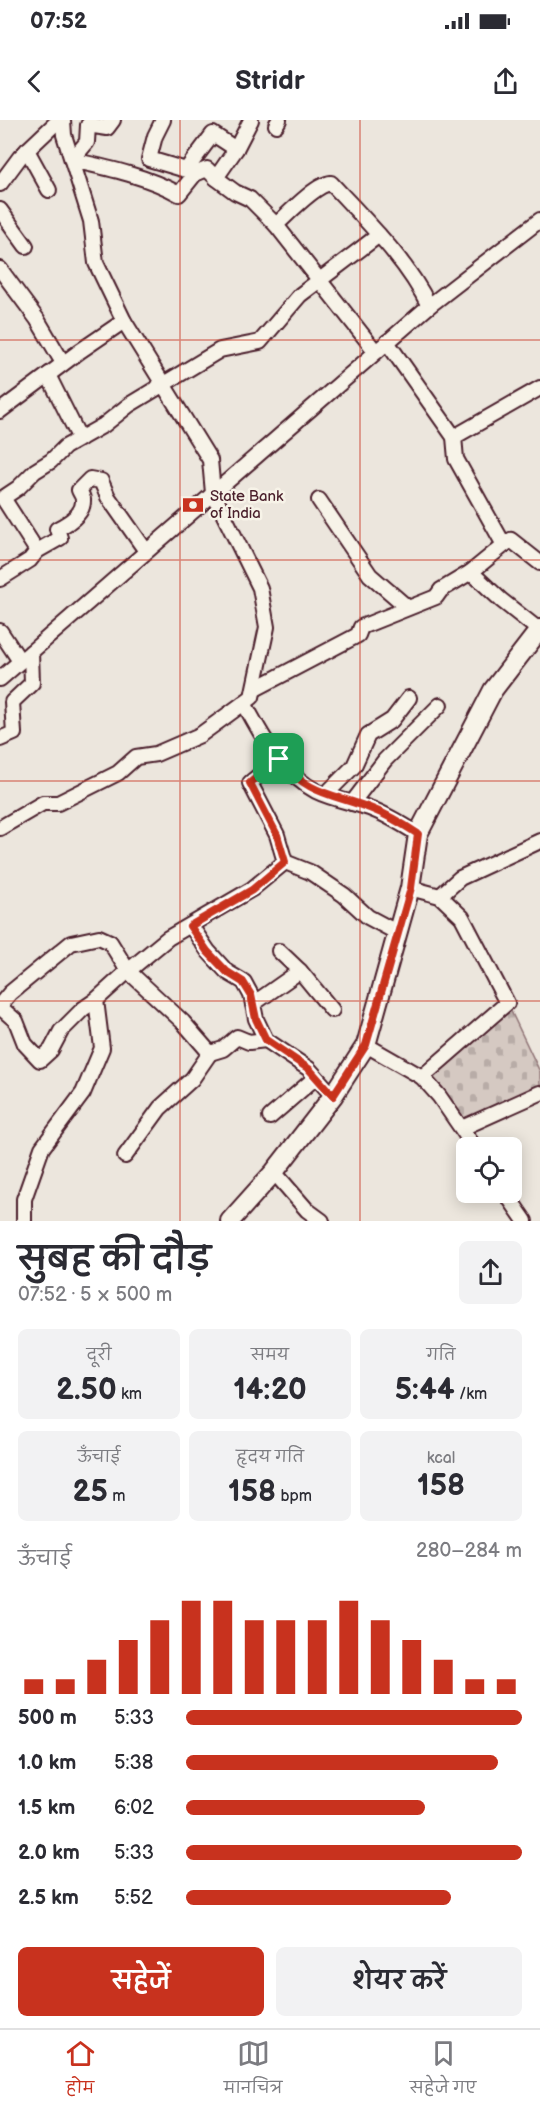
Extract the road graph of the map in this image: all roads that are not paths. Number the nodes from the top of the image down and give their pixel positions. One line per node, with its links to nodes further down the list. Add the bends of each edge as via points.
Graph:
1 (61, 120): 6 (street); 7 (street)
2 (112, 120): 7 (street, via 107,128 88,125 87,142)
3 (163, 120): 5 (street, via 149,159 186,170 213,134)
4 (251, 120): 5 (street)
5 (236, 149): 8 (street)
6 (27, 150): 9 (street); 10 (street)
7 (72, 160): 8 (street, via 114,170 179,194 195,174 207,169); 19 (street, via 91,220 96,263)
8 (216, 178): 13 (street, via 250,199)
9 (0, 184)
10 (49, 190)
11 (0, 210): 15 (street)
12 (540, 220): 18 (street)
13 (276, 225): 14 (street, via 324,184 331,183); 17 (street)
14 (380, 236): 17 (street); 18 (street, via 422,290)
15 (26, 246)
16 (0, 269): 22 (street)
17 (318, 281): 21 (street); 24 (street, via 300,295 260,342 220,350)
18 (429, 306): 20 (street)
19 (124, 321): 22 (street); 24 (street)
20 (387, 342): 21 (street); 27 (street)
21 (376, 352): 29 (street)
22 (63, 363): 23 (street)
23 (48, 375): 26 (street); 28 (street)
24 (163, 384): 28 (street); 29 (street, via 210,460)
25 (540, 388): 27 (street)
26 (0, 411)
27 (454, 436): 31 (street, via 456,459)
28 (80, 439): 32 (street, via 3,498)
29 (213, 493): 33 (street); 42 (street, via 260,588 267,627)
30 (319, 500): 37 (street, via 370,575)
31 (504, 544): 34 (street, via 511,540); 35 (street)
32 (37, 551): 33 (street, via 60,538 57,529 70,522 81,507 79,490 90,479 101,482); 36 (street)
33 (146, 551): 40 (street)
34 (540, 562)
35 (471, 572): 37 (street, via 436,597); 38 (street)
36 (0, 579)
37 (407, 607): 42 (street, via 362,627 358,636)
38 (539, 629): 51 (main road, via 493,690)
39 (0, 631): 40 (street)
40 (25, 657): 41 (street); 46 (street, via 32,683 12,702 14,733)
41 (0, 680)
42 (255, 689): 44 (street)
43 (409, 698): 48 (street, via 392,720 368,735 354,766)
44 (244, 703): 47 (street, via 267,746); 50 (street, via 200,735 156,754 136,757 118,773 58,803 43,803)
45 (440, 705): 49 (street, via 385,760)
46 (0, 739)
47 (279, 759): 48 (street, via 289,772); 53 (street, via 250,783 277,835)
48 (326, 794): 49 (street)
49 (352, 803): 51 (street, via 371,808)
50 (0, 828)
51 (418, 834): 54 (main road)
52 (540, 841): 55 (street, via 460,878)
53 (285, 862): 56 (street, via 252,890); 57 (street, via 310,872 368,917)
54 (411, 888): 55 (street); 57 (main road)
55 (440, 896): 68 (street, via 462,917 507,1003)
56 (190, 926): 59 (street, via 168,938); 62 (street, via 207,951 243,982)
57 (398, 933): 66 (main road)
58 (279, 951): 60 (street)
59 (128, 971): 61 (street); 63 (street, via 110,942 99,937 71,943 10,993); 67 (street)
60 (300, 971): 62 (street); 64 (street)
61 (96, 1000): 63 (street, via 61,1031 51,1050 40,1060 25,1044 16,1021); 78 (street, via 102,1048 83,1093 42,1148 24,1199)
62 (253, 1004): 65 (street)
63 (0, 1006)
64 (332, 1010)
65 (266, 1040): 67 (street, via 249,1042 237,1036 223,1049); 69 (street, via 309,1069)
66 (366, 1045): 68 (street); 71 (main road)
67 (210, 1053): 75 (street, via 192,1079 160,1108)
68 (422, 1077): 73 (street)
69 (315, 1078): 71 (street); 72 (street)
70 (540, 1092): 73 (street)
71 (333, 1096): 76 (main road)
72 (270, 1117)
73 (462, 1128): 74 (street)
74 (468, 1137)
75 (125, 1156)
76 (274, 1172): 79 (main road); 80 (street, via 307,1210)
77 (513, 1203): 81 (street)
78 (24, 1221)
79 (230, 1221)
80 (322, 1221)
81 (525, 1221)

